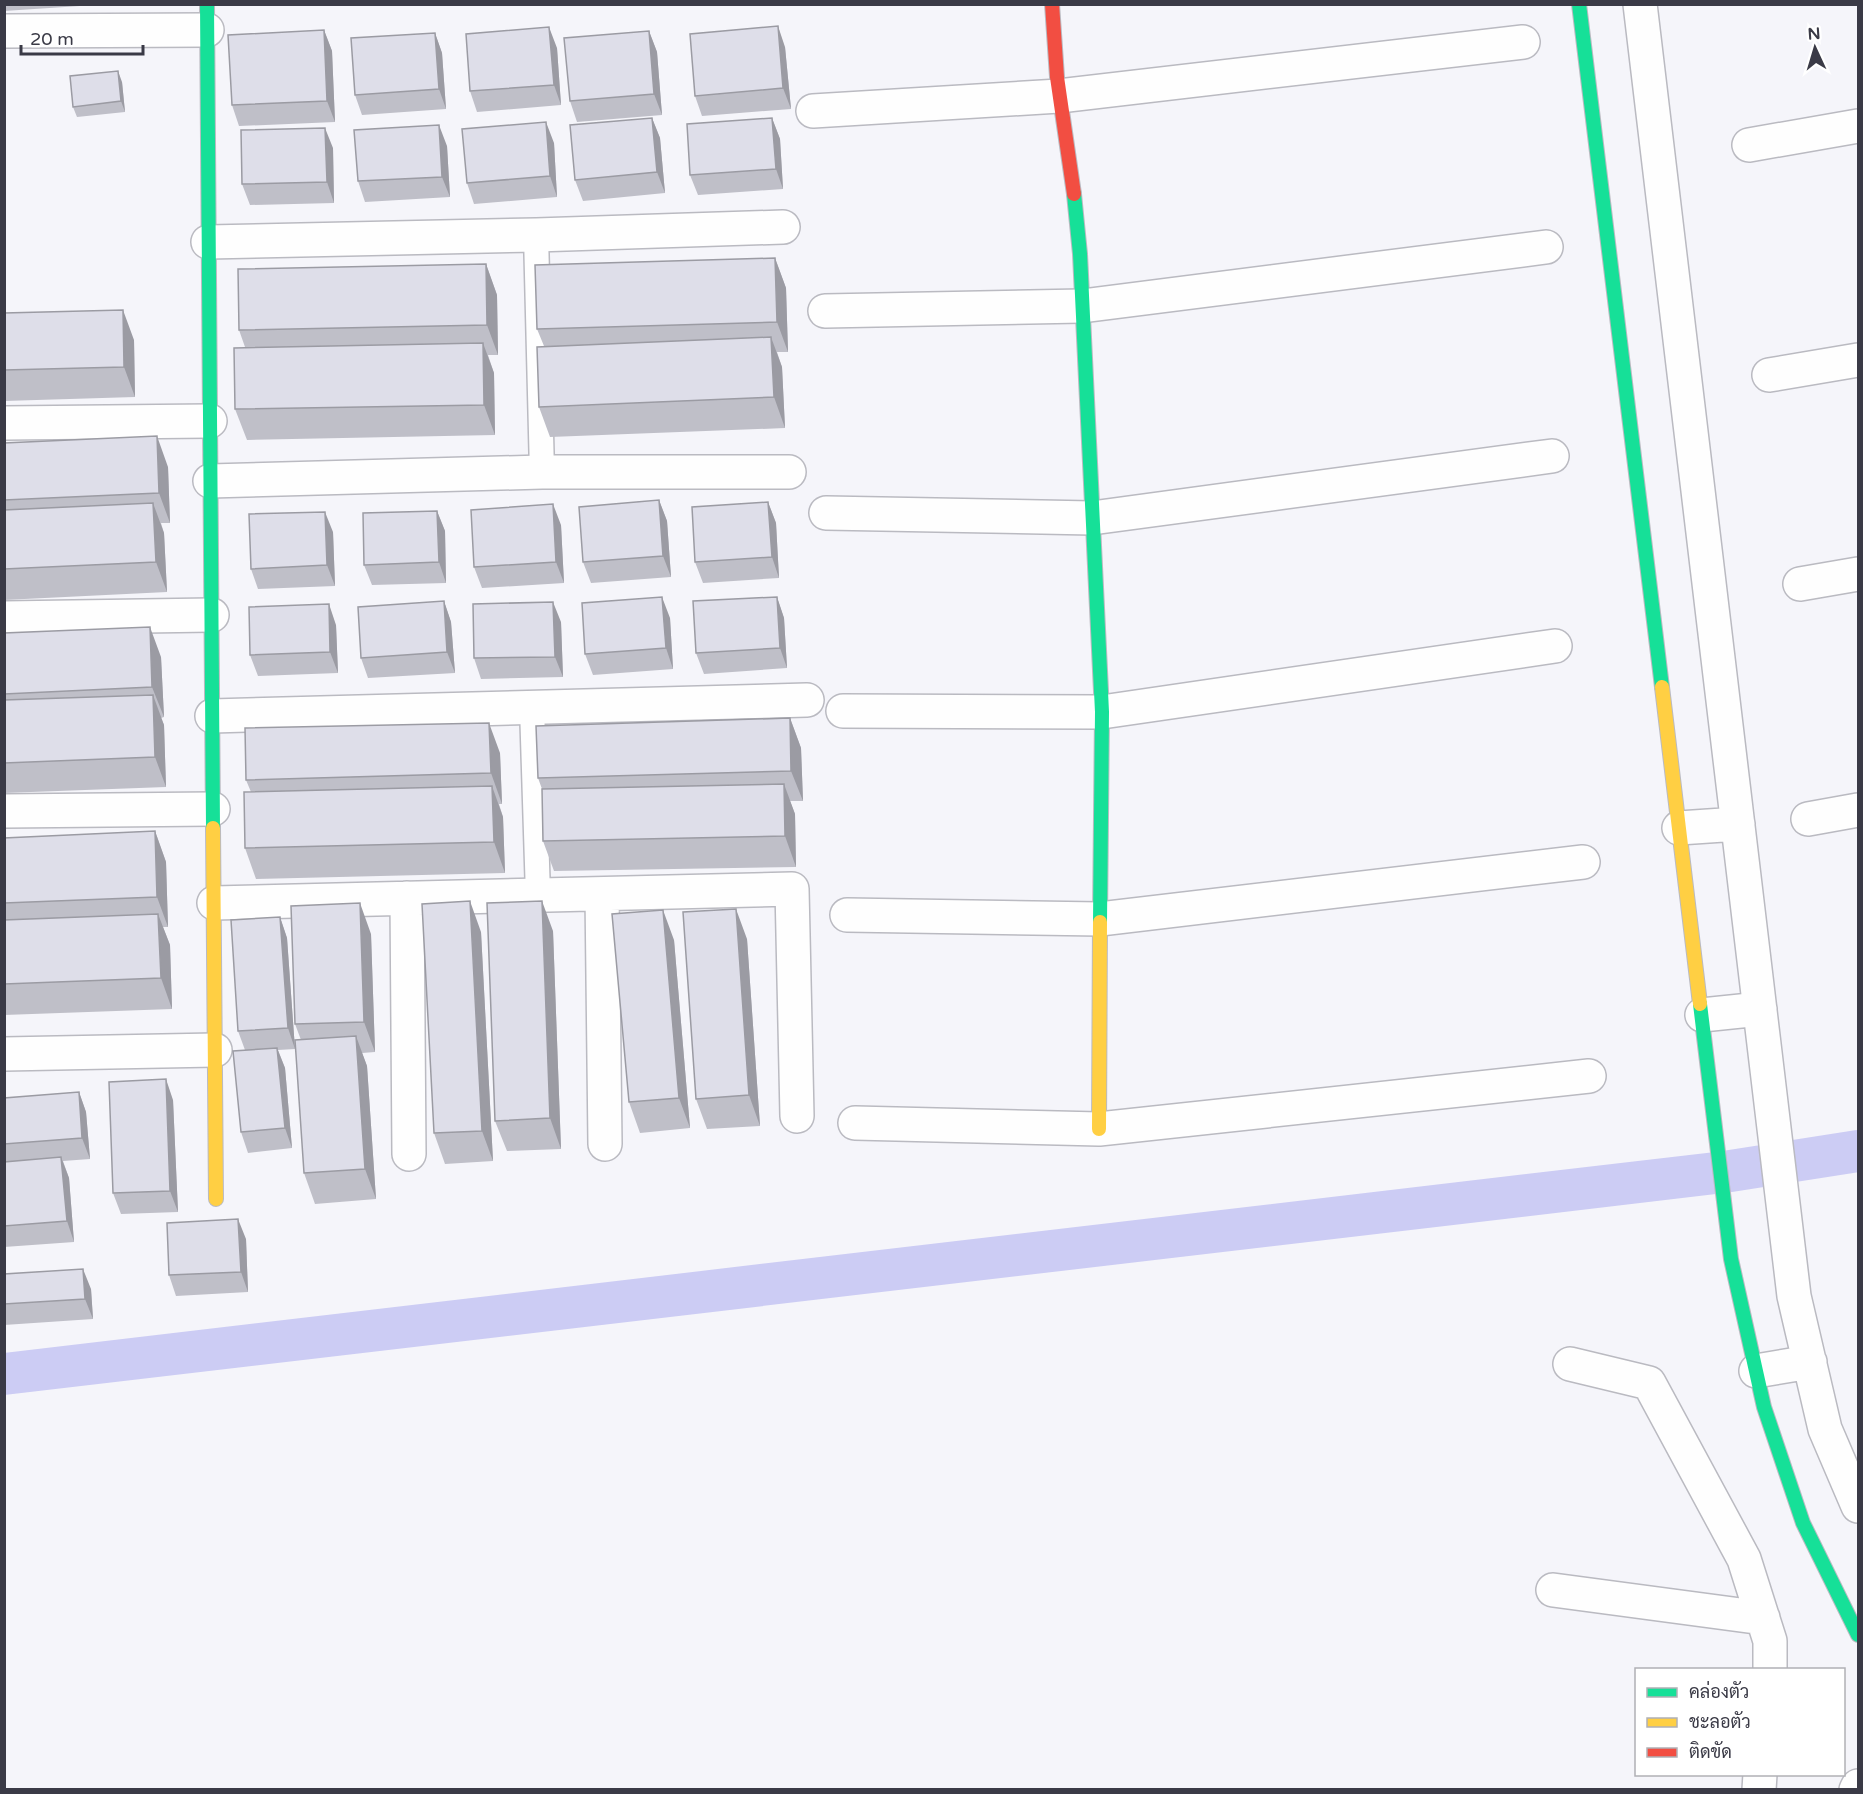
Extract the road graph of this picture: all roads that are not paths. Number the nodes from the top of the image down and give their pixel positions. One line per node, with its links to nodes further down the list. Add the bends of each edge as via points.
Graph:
1 (1052, 4): 7 (street)
2 (1579, 4): 42 (street)
3 (1640, 4): 41 (street)
4 (207, 17): 5 (street); 13 (street)
5 (4, 31)
6 (1522, 42): 7 (street)
7 (1059, 96): 8 (street); 15 (street, via 1080,254)
8 (813, 111)
9 (1858, 126): 10 (street)
10 (1749, 145)
11 (783, 227): 12 (street)
12 (536, 235): 13 (street); 22 (lane)
13 (208, 242): 19 (street)
14 (1546, 248): 15 (street)
15 (1082, 306): 16 (street); 26 (street)
16 (825, 311)
17 (1858, 360): 18 (street)
18 (1768, 375)
19 (210, 421): 20 (street); 24 (street)
20 (4, 423)
21 (1551, 456): 26 (street)
22 (542, 472): 23 (street); 24 (street)
23 (789, 472)
24 (210, 480): 29 (street)
25 (826, 513): 26 (street)
26 (1092, 518): 35 (street)
27 (1858, 574): 28 (street)
28 (1800, 584)
29 (212, 615): 30 (street); 36 (street)
30 (4, 618)
31 (1555, 646): 35 (street)
32 (807, 700): 33 (street)
33 (532, 707): 36 (street); 45 (lane)
34 (843, 711): 35 (street)
35 (1102, 712): 49 (street)
36 (212, 716): 37 (street)
37 (213, 809): 39 (street); 47 (street)
38 (1858, 810): 40 (street)
39 (4, 811)
40 (1808, 819)
41 (1738, 824): 42 (street); 50 (street)
42 (1679, 828): 51 (street)
43 (1583, 862): 49 (street)
44 (602, 894): 45 (street); 55 (street, via 792,889); 58 (street)
45 (538, 895): 46 (street)
46 (407, 898): 47 (street); 59 (street)
47 (214, 903): 52 (street)
48 (847, 915): 49 (street)
49 (1100, 919): 57 (street)
50 (1760, 1009): 51 (street); 61 (street, via 1794,1296)
51 (1702, 1015): 63 (street, via 1731,1259)
52 (215, 1050): 53 (street); 60 (street)
53 (4, 1054)
54 (1589, 1076): 57 (street)
55 (797, 1116)
56 (855, 1123): 57 (street)
57 (1099, 1129)
58 (605, 1144)
59 (410, 1154)
60 (216, 1198)
61 (1810, 1362): 63 (street); 64 (street, via 1825,1429)
62 (1570, 1364): 66 (street, via 1649,1383 1744,1559)
63 (1756, 1371): 67 (street, via 1803,1523)
64 (1858, 1506)
65 (1553, 1590): 66 (street)
66 (1763, 1618): 68 (street, via 1770,1641)
67 (1858, 1635)
68 (1770, 1668)
69 (1858, 1786): 70 (street)
70 (1856, 1790)

